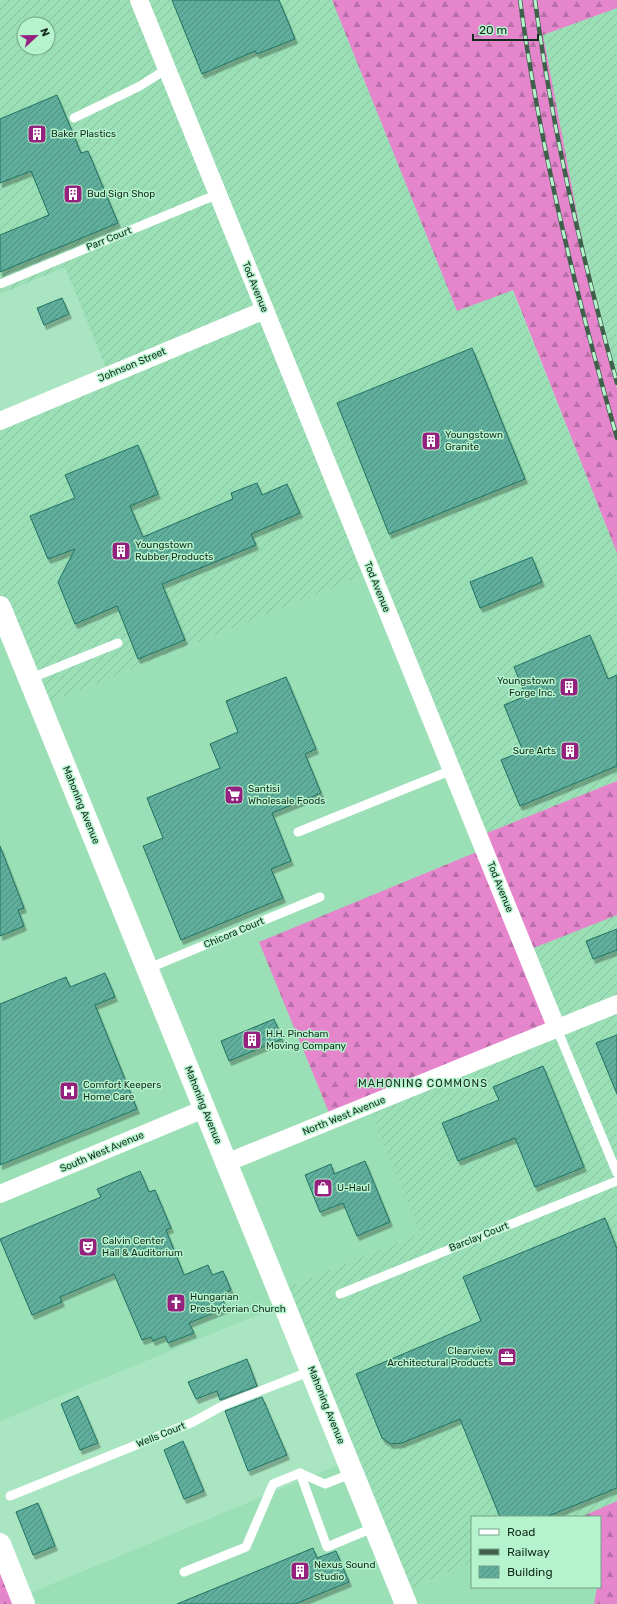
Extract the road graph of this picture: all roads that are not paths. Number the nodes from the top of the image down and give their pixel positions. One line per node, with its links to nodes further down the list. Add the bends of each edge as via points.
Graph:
1 (139, 0): 2 (street, Tod Avenue)
2 (167, 69): 3 (lane, via 124,94); 4 (street, Tod Avenue)
3 (74, 118)
4 (218, 194): 5 (lane, Parr Court); 6 (street, Tod Avenue)
5 (0, 284)
6 (265, 310): 7 (street, Johnson Street); 11 (street, Tod Avenue)
7 (0, 421)
8 (0, 607): 10 (main road, Mahoning Avenue)
9 (118, 643): 10 (lane)
10 (29, 679): 14 (main road, Mahoning Avenue)
11 (452, 770): 12 (lane); 16 (street, Tod Avenue)
12 (298, 832)
13 (320, 897): 14 (lane, Chicora Court)
14 (147, 969): 17 (main road, Mahoning Avenue)
15 (617, 1004): 16 (street, North West Avenue)
16 (557, 1029): 18 (street, North West Avenue); 19 (lane, Tod Avenue)
17 (204, 1109): 18 (main road, Mahoning Avenue); 21 (street, South West Avenue)
18 (226, 1163): 23 (main road, Mahoning Avenue)
19 (617, 1173)
20 (617, 1181): 22 (lane, Barclay Court)
21 (0, 1194)
22 (340, 1294)
23 (312, 1371): 25 (main road, Mahoning Avenue); 26 (lane, Wells Court, via 224,1405 193,1422)
24 (300, 1473): 25 (lane, via 325,1484); 27 (lane, via 327,1547); 29 (lane, via 273,1484 246,1547)
25 (353, 1473): 27 (main road, Mahoning Avenue)
26 (10, 1496)
27 (375, 1527): 31 (main road, Mahoning Avenue)
28 (0, 1544): 30 (main road)
29 (184, 1572)
30 (24, 1604)
31 (406, 1604)

